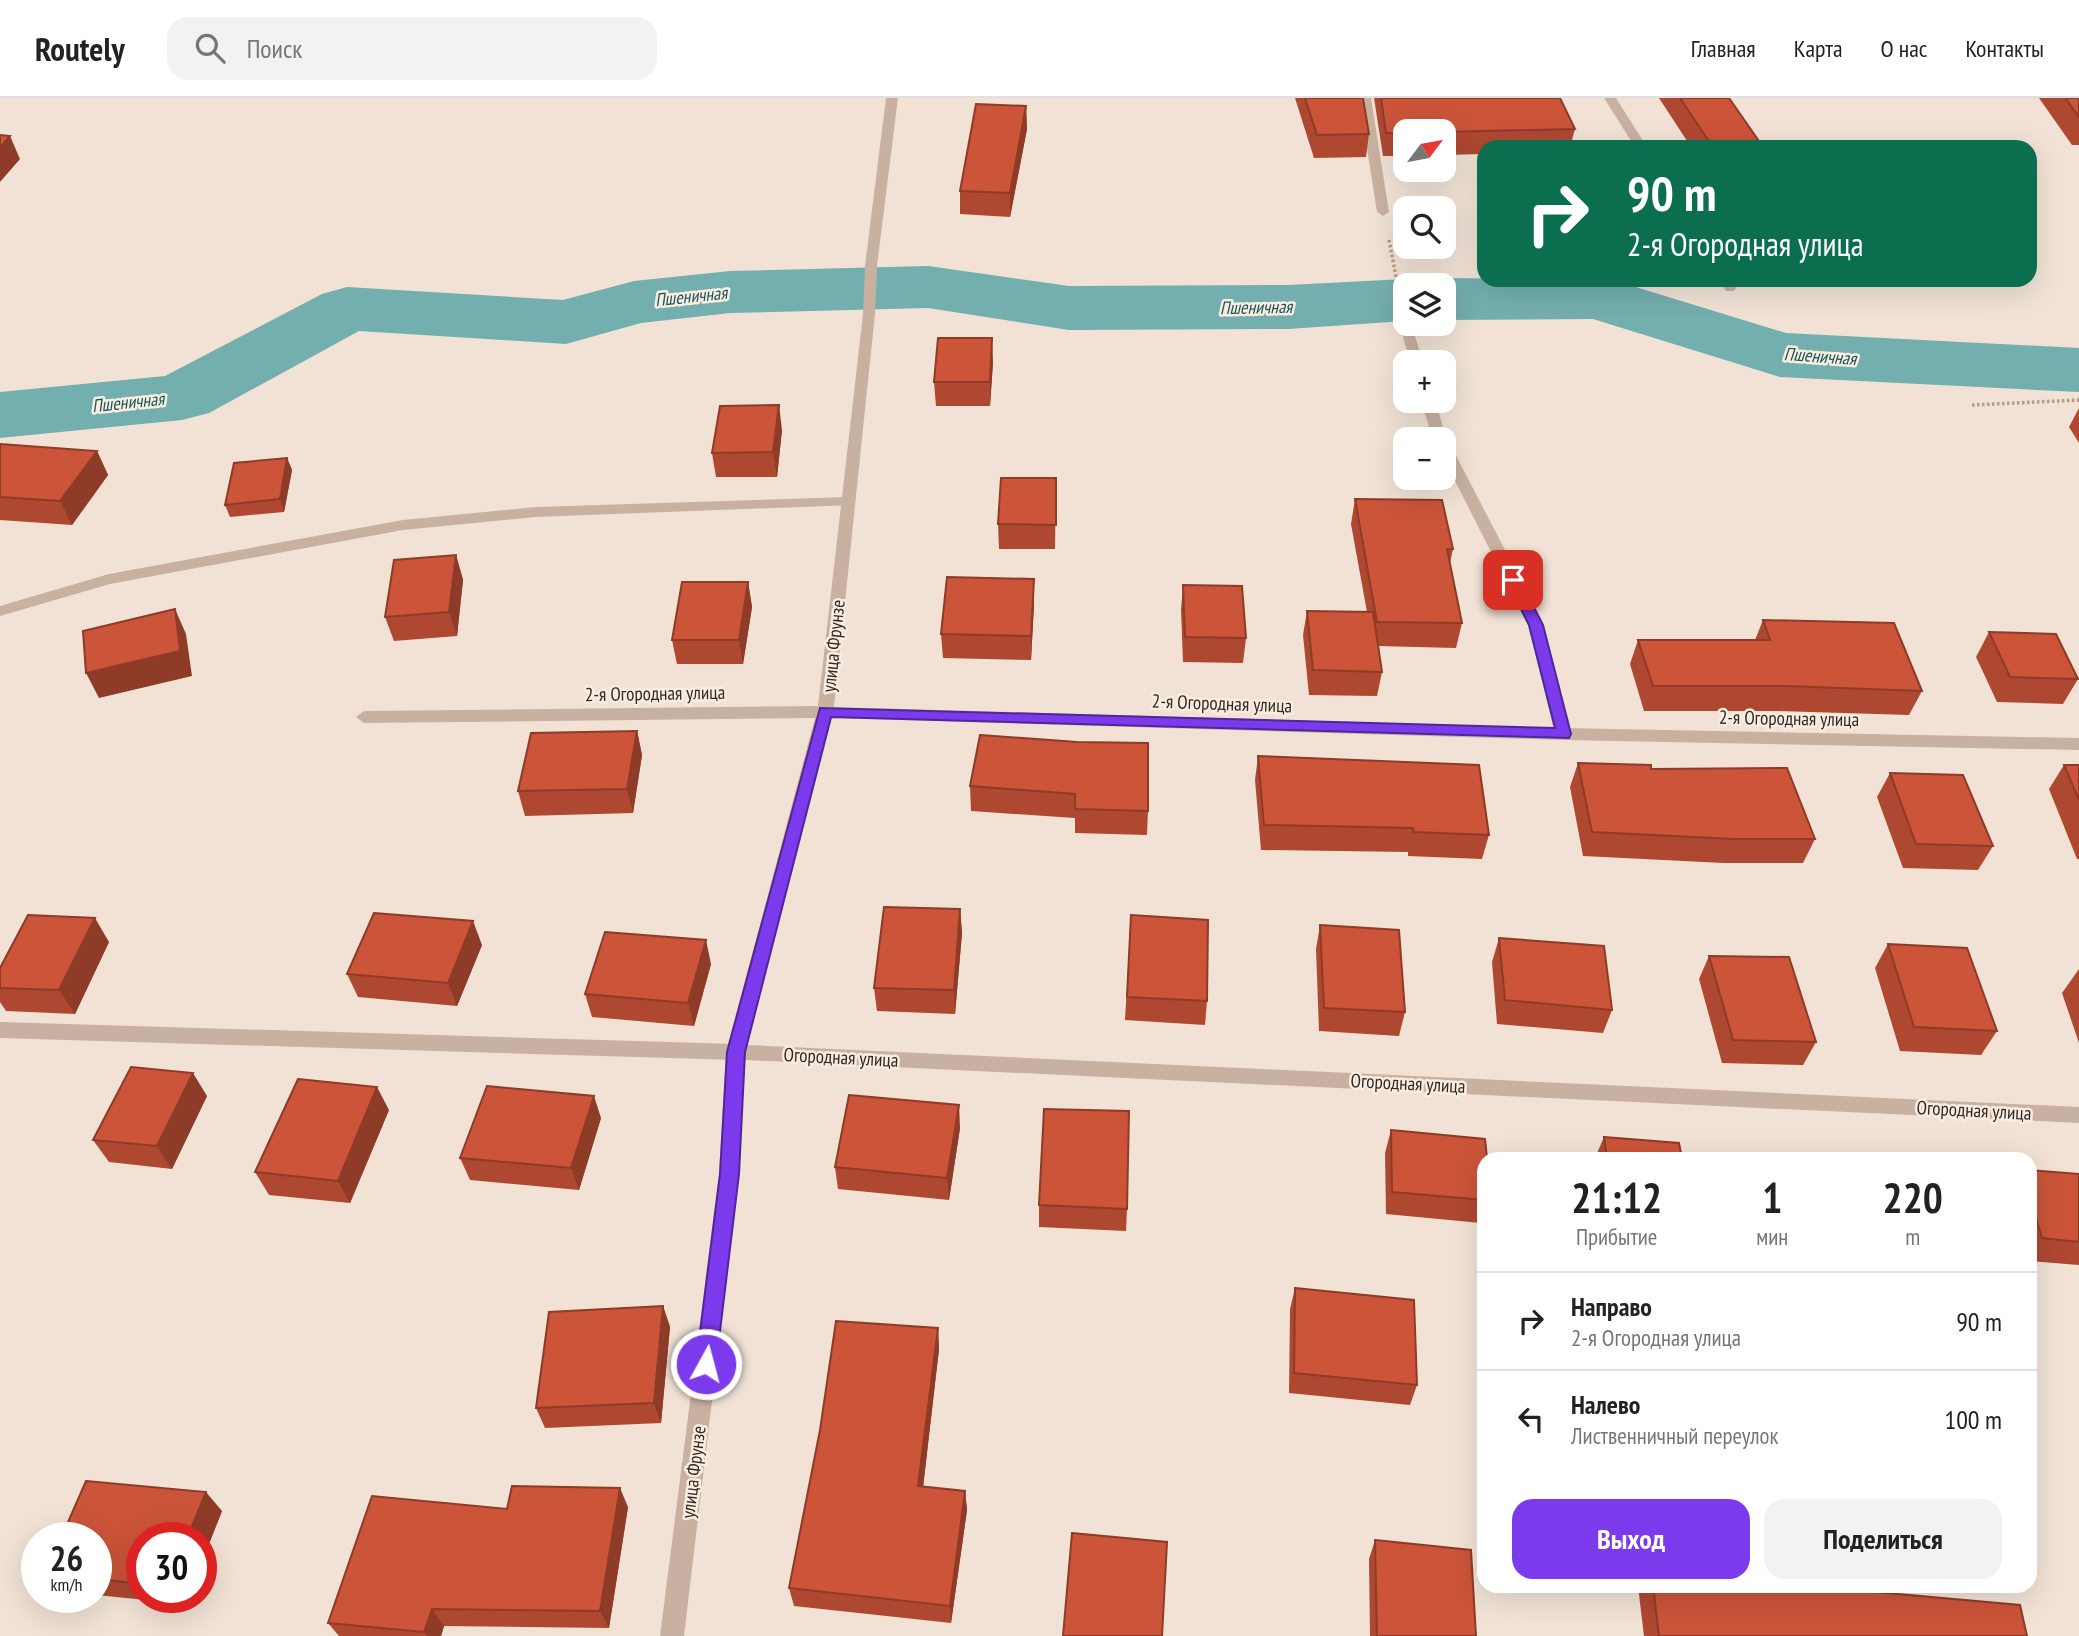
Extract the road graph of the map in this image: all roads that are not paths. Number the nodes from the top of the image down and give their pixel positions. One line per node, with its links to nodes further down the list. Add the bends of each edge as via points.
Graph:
1 (892, 98): 7 (street, улица Фрунзе)
2 (1365, 98): 5 (street)
3 (1610, 98): 4 (street)
4 (1637, 140)
5 (1383, 212)
6 (1456, 469): 11 (street, via 1536,625)
7 (848, 502): 8 (street, via 536,512 403,526 109,579); 9 (street, улица Фрунзе)
8 (0, 611)
9 (825, 712): 10 (street, 2-я Огородная улица); 11 (street, 2-я Огородная улица); 14 (street, улица Фрунзе)
10 (364, 717)
11 (1563, 734): 12 (street, 2-я Огородная улица)
12 (2079, 744)
13 (0, 1030): 14 (street, Огородная улица)
14 (736, 1052): 15 (street, Огородная улица); 16 (street, улица Фрунзе, via 729,1174)
15 (2079, 1115)
16 (673, 1636)

